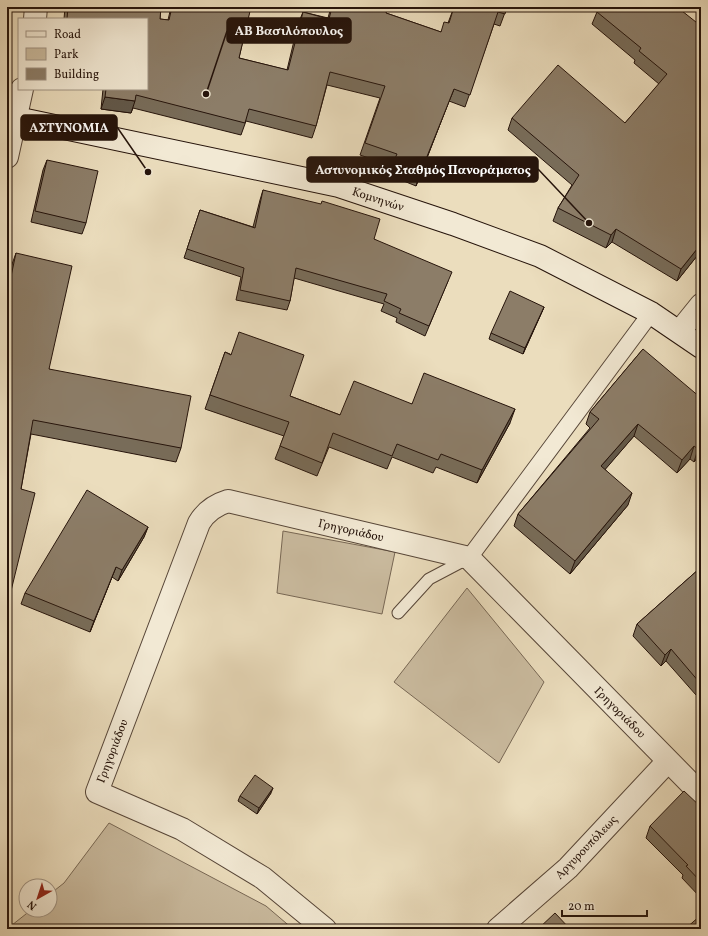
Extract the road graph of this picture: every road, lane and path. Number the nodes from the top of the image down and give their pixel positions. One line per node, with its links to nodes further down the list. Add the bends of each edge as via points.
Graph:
1 (36, 7): 2 (street)
2 (35, 18)
3 (22, 90): 4 (street)
4 (11, 117): 5 (street); 7 (street, Κομνηνών, via 339,186 540,256)
5 (7, 157)
6 (701, 305): 8 (street)
7 (652, 313): 8 (street, Κομνηνών); 10 (street)
8 (680, 332): 9 (street, Κομνηνών)
9 (701, 347)
10 (469, 558): 11 (lane, via 429,580); 12 (street, Γρηγοριάδου); 14 (street, Γρηγοριάδου, via 228,501 217,504 204,514 199,523 97,792 182,829 263,878)
11 (398, 612)
12 (668, 761): 13 (street, Γρηγοριάδου); 15 (street, Αργυρουπόλεως, via 568,868)
13 (701, 794)
14 (325, 929)
15 (498, 929)

